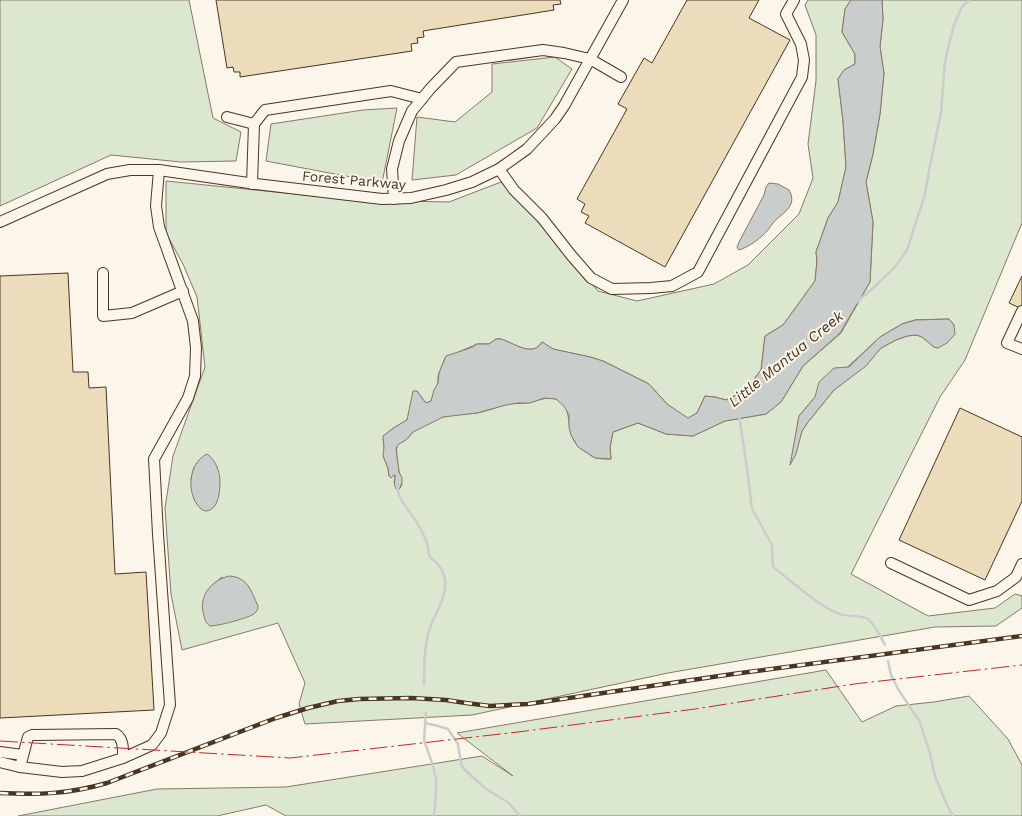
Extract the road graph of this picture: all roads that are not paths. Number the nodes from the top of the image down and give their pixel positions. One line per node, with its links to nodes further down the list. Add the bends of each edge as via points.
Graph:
1 (623, 0): 3 (street, Forest Parkway)
2 (794, 0): 8 (street, via 786,14 801,44 804,60 802,77 698,272 672,286 612,289 591,278)
3 (590, 59): 4 (street); 5 (street, via 543,50 456,62); 8 (street, Forest Parkway, via 555,119 527,149)
4 (621, 77)
5 (422, 99): 7 (street, via 391,91 265,110); 11 (street, via 412,111 399,141 392,169)
6 (227, 117): 7 (street)
7 (254, 124): 10 (street)
8 (499, 169): 11 (street, Forest Parkway, via 446,190)
9 (159, 170): 10 (street, Forest Parkway); 12 (street, Forest Parkway, via 107,174); 14 (street, via 156,206 159,227)
10 (252, 184): 11 (street, Forest Parkway)
11 (394, 199)
12 (0, 222)
13 (103, 273): 14 (street, via 103,316 132,313)
14 (182, 291): 21 (street, via 193,321 195,376 188,398 154,459 170,706 161,733 152,745)
15 (1022, 311): 16 (street, via 1007,342)
16 (1022, 349)
17 (891, 563): 18 (street, via 969,600 997,591 1016,577)
18 (1022, 564)
19 (0, 752): 20 (street)
20 (23, 754): 21 (street, via 28,737 32,735 116,734 122,740); 23 (street)
21 (123, 758): 23 (street, via 82,771)
22 (0, 762): 23 (street)
23 (20, 767)

